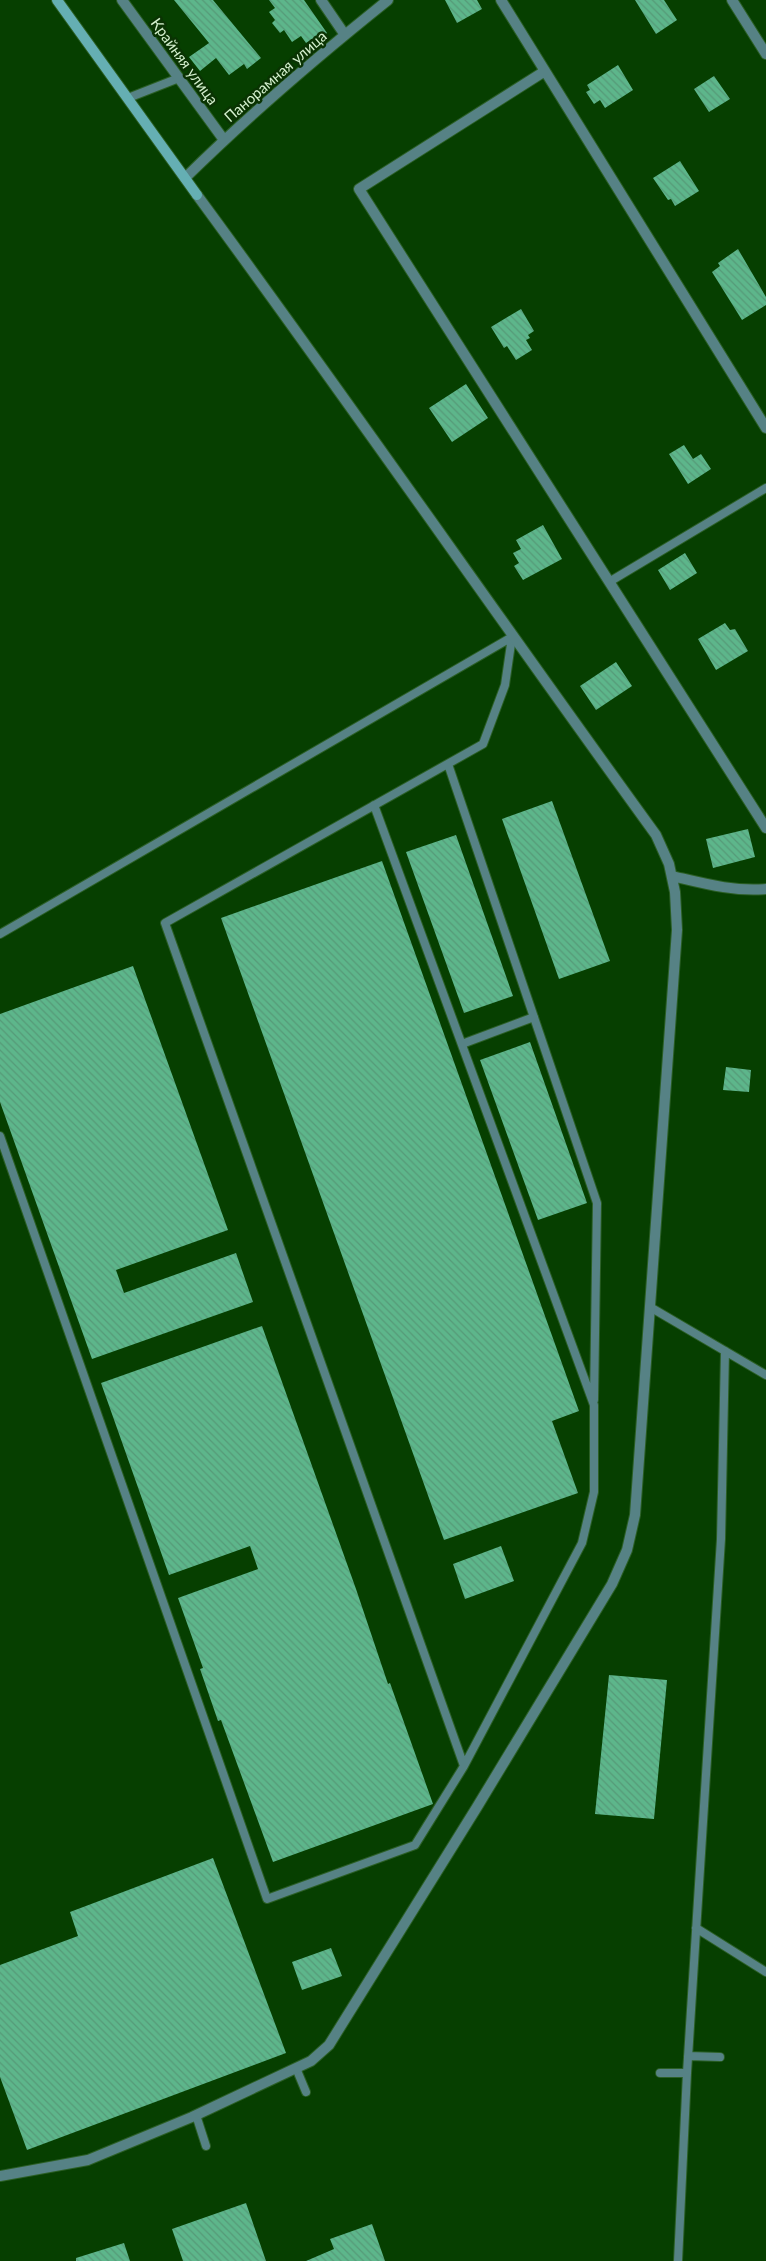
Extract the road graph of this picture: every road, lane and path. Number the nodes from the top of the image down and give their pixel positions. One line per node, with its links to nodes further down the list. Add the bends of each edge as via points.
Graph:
1 (57, 0): 11 (street)
2 (122, 0): 10 (street, Крайняя улица)
3 (321, 0): 7 (street)
4 (388, 0): 7 (street, Панорамная улица)
5 (501, 0): 9 (street)
6 (732, 0): 8 (street)
7 (345, 35): 12 (street, Панорамная улица)
8 (766, 54)
9 (544, 71): 14 (street); 16 (street, via 359,189)
10 (179, 78): 11 (lane); 12 (street, Крайняя улица)
11 (128, 98): 13 (street)
12 (224, 140): 13 (street, Панорамная улица)
13 (185, 178): 17 (street, via 316,356)
14 (766, 428)
15 (766, 488): 16 (lane)
16 (610, 582): 20 (street)
17 (512, 637): 18 (lane, via 505,685 483,744); 21 (street, via 656,835); 23 (lane)
18 (448, 764): 19 (lane); 24 (lane)
19 (374, 806): 25 (lane); 31 (lane, via 165,923)
20 (766, 828)
21 (672, 876): 22 (street, via 715,886); 27 (street, via 677,930)
22 (766, 889)
23 (0, 934)
24 (534, 1017): 25 (lane); 30 (lane, via 597,1203)
25 (462, 1044): 30 (lane)
26 (0, 1136): 31 (lane, via 267,1899 415,1845)
27 (650, 1307): 28 (lane); 36 (street, via 635,1515 626,1550 612,1584 345,2022 329,2045 311,2061)
28 (725, 1351): 29 (lane); 32 (lane, via 721,1539)
29 (766, 1375)
30 (594, 1405): 31 (lane, via 594,1492 582,1543)
31 (464, 1766)
32 (696, 1928): 33 (lane); 34 (lane)
33 (766, 1972)
34 (688, 2056): 35 (lane); 38 (lane)
35 (720, 2057)
36 (296, 2068): 39 (lane); 40 (street)
37 (660, 2073): 38 (lane)
38 (687, 2073): 43 (lane)
39 (306, 2092)
40 (196, 2115): 41 (lane); 42 (street, via 88,2160)
41 (206, 2146)
42 (0, 2176)
43 (678, 2261)

